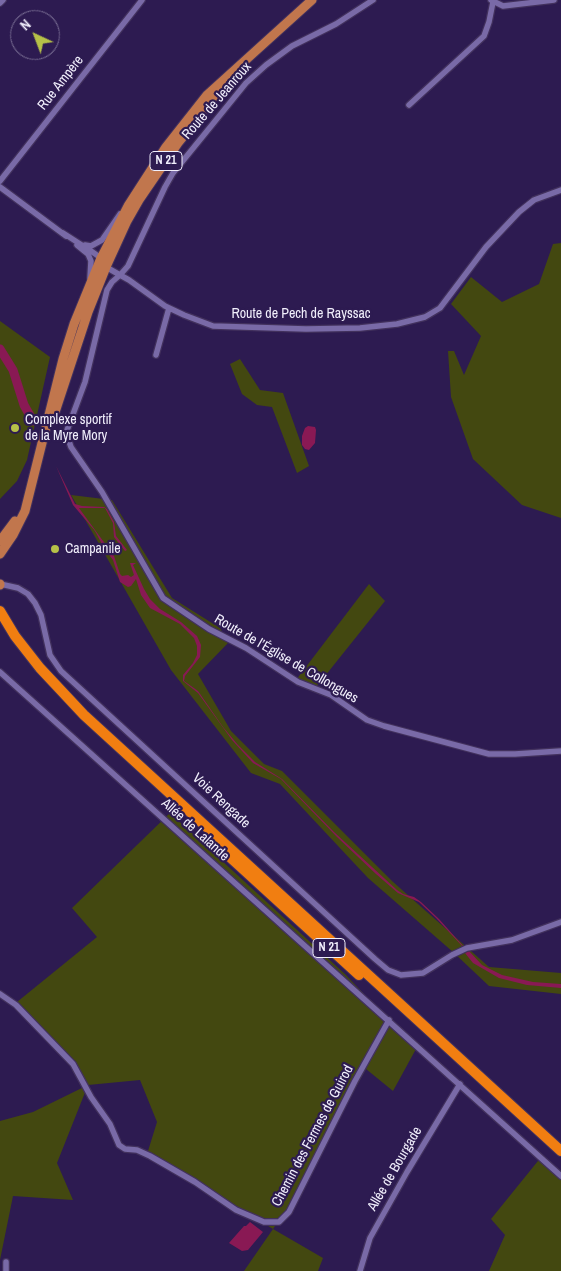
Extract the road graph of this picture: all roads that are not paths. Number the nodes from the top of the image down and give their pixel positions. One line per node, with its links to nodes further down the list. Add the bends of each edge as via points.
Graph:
1 (3, 0): 7 (street)
2 (142, 0): 11 (street, Rue Ampère)
3 (312, 0): 8 (main road, N 21)
4 (373, 0): 16 (street, Route de Jeanroux, via 336,24 292,46 246,83 173,173 128,266)
5 (554, 0): 6 (street, via 503,6)
6 (492, 1): 9 (street, via 484,36)
7 (0, 3)
8 (241, 66): 10 (main road, N 21, via 208,95); 15 (main road, N 21, via 178,143 139,200)
9 (409, 106)
10 (152, 167): 14 (street, via 102,240 91,246); 15 (main road, N 21, via 128,206)
11 (0, 181)
12 (0, 187): 14 (street)
13 (561, 190): 18 (street, Route de Pech de Rayssac, via 534,200 519,212 486,247 443,305 417,320 360,328 212,326)
14 (63, 234): 15 (street); 17 (street, via 88,254 91,261)
15 (103, 262): 16 (street); 17 (main road, N 21); 21 (main road, N 21)
16 (120, 275): 18 (street, Route de Pech de Rayssac); 20 (street, Route de Jeanroux, via 107,290 85,382)
17 (86, 294): 21 (main road, N 21, via 63,359)
18 (169, 308): 19 (street)
19 (156, 355)
20 (66, 433): 29 (street, Route de l’Église de Collongues, via 71,447 102,492 163,598 209,629 246,648 298,682 332,695 367,720 384,726 489,754)
21 (38, 460): 22 (main road, N 21)
22 (30, 491): 23 (main road, N 21, via 15,521); 24 (main road, N 21, via 20,523)
23 (0, 541)
24 (0, 554)
25 (0, 585): 30 (street, Voie Rengade, via 23,591 38,608 50,655 68,677 392,972 410,976 423,973 467,948 512,940)
26 (0, 611): 34 (highway, N 21, via 30,654 84,715)
27 (0, 624): 35 (highway, N 21, via 49,687 80,719)
28 (0, 672): 32 (street, Allée de Lalande)
29 (561, 750)
30 (561, 922)
31 (0, 994): 32 (street, Chemin des Fermes de Guirod, via 16,1005 73,1064 110,1124 119,1145 150,1156 236,1210 264,1222 279,1222 289,1212)
32 (389, 1020): 33 (street, Allée de Lalande)
33 (460, 1084): 36 (street, Allée de Lalande); 39 (street, Allée de Bourgade, via 370,1238)
34 (561, 1151)
35 (561, 1160)
36 (561, 1176)
37 (6, 1262): 38 (street)
38 (6, 1271)
39 (360, 1271)

